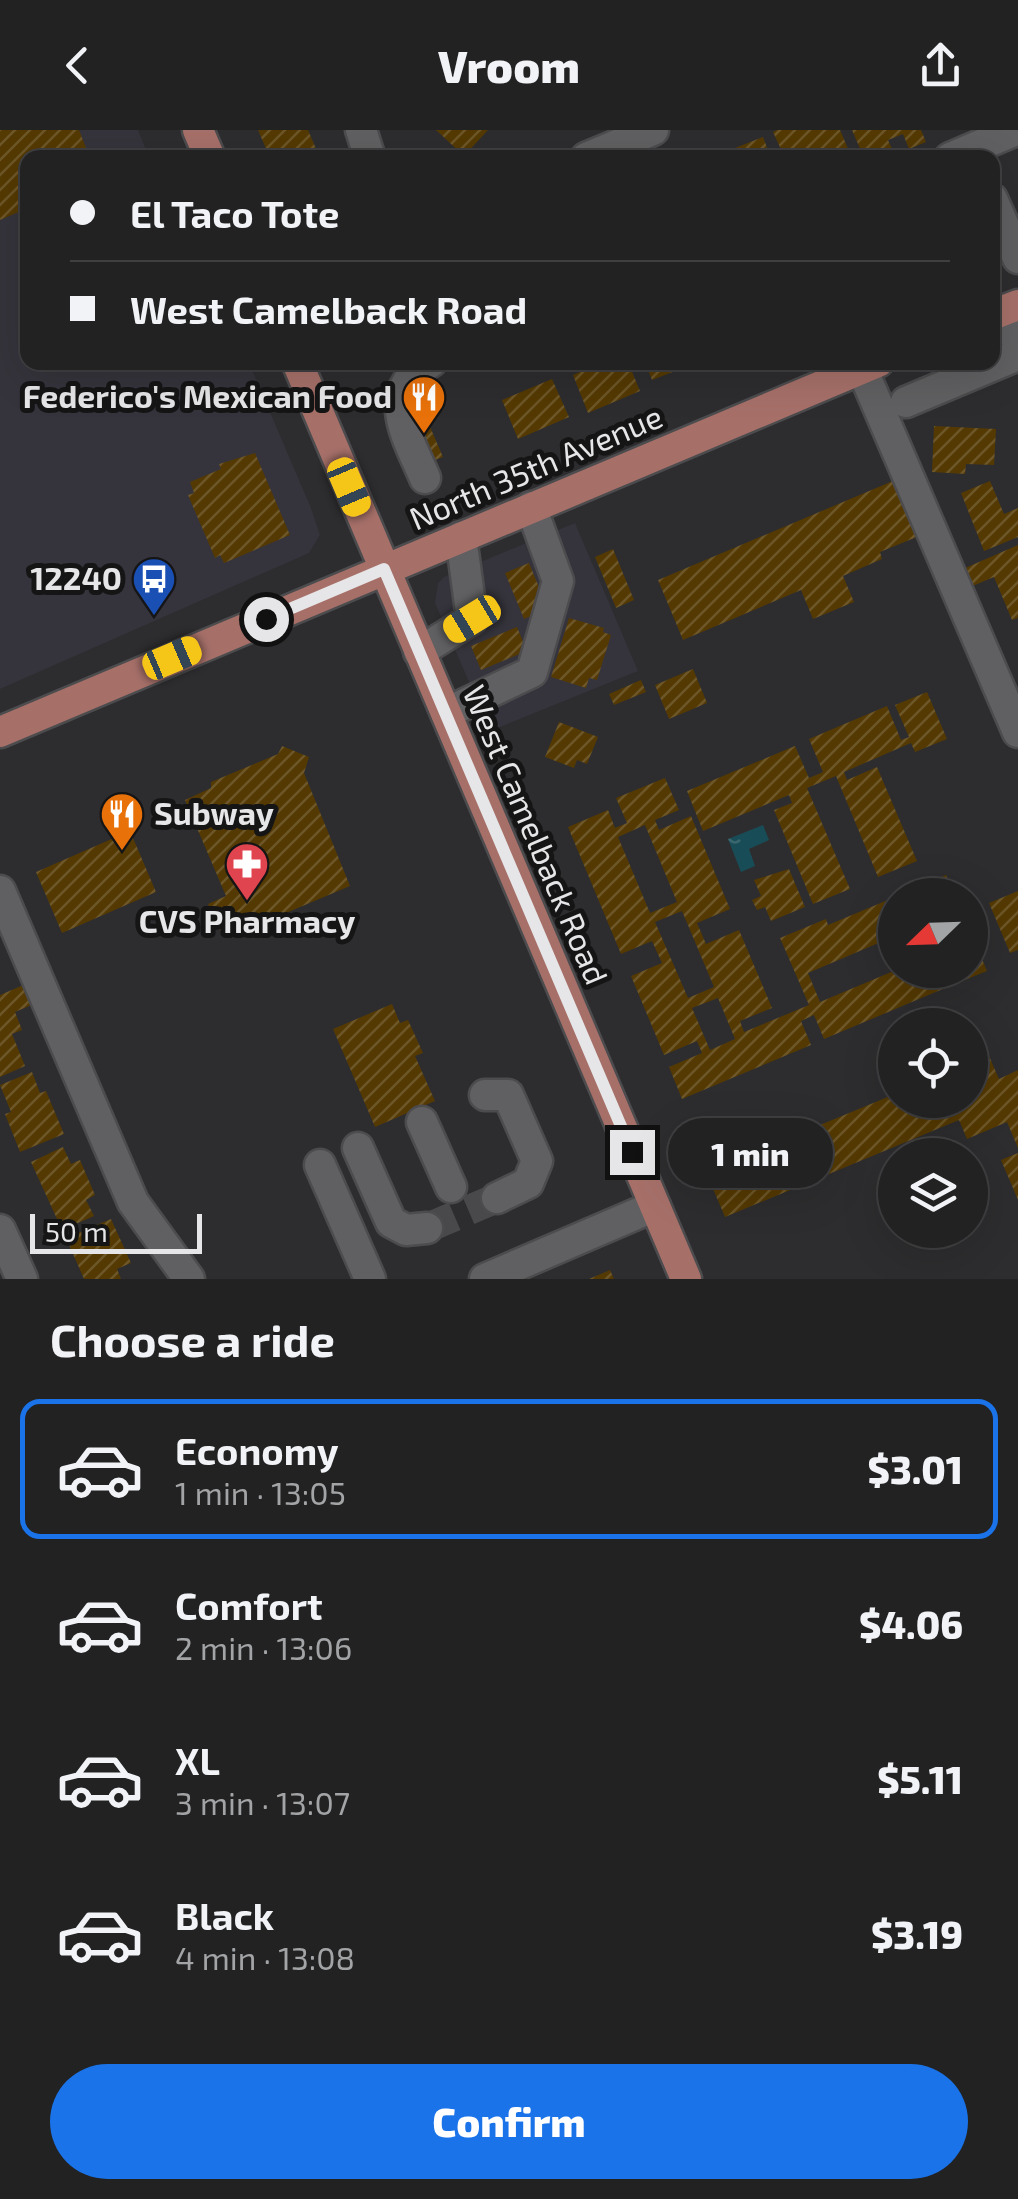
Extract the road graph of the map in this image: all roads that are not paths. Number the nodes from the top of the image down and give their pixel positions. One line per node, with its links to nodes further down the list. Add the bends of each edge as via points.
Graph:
1 (1016, 130): 3 (street)
2 (647, 131): 4 (street)
3 (965, 148)
4 (604, 150)
5 (1000, 217): 6 (street)
6 (1018, 258)
7 (1005, 310): 8 (street)
8 (1018, 342)
9 (299, 370): 18 (main road, West Camelback Road)
10 (420, 370): 15 (street, via 409,378 400,406)
11 (860, 370): 16 (main road, North 35th Avenue)
12 (872, 370): 22 (street)
13 (981, 370): 14 (street)
14 (906, 402)
15 (425, 478)
16 (531, 507): 17 (main road, North 35th Avenue); 20 (street, via 558,581 532,672)
17 (461, 537): 18 (main road, North 35th Avenue); 19 (street, via 472,619)
18 (384, 569): 19 (main road, West Camelback Road); 21 (main road, North 35th Avenue)
19 (419, 652): 20 (main road, West Camelback Road)
20 (446, 713): 30 (main road, West Camelback Road)
21 (0, 732)
22 (1018, 732)
23 (0, 891): 34 (street, via 133,1202)
24 (484, 1095): 29 (street, via 508,1095 537,1162 528,1183)
25 (422, 1122): 28 (street)
26 (358, 1148): 31 (street, via 391,1222 406,1230)
27 (320, 1164): 35 (street)
28 (451, 1187)
29 (497, 1198)
30 (655, 1206): 36 (street); 37 (main road, West Camelback Road)
31 (426, 1228)
32 (0, 1230): 33 (street)
33 (22, 1279)
34 (189, 1279)
35 (370, 1279)
36 (485, 1279)
37 (686, 1279)

